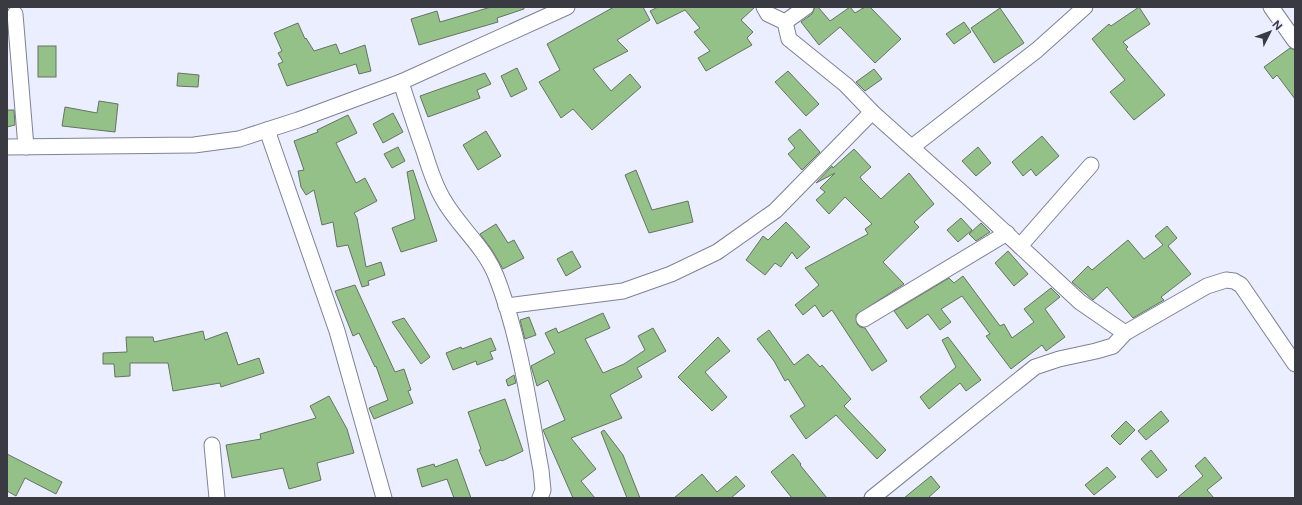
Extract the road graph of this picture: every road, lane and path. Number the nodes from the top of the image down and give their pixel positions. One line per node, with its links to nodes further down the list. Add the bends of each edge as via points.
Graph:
1 (567, 7): 9 (street)
2 (764, 7): 7 (street, via 768,14)
3 (806, 7): 7 (street)
4 (1085, 7): 14 (street, via 1037,50)
5 (1270, 7): 8 (street)
6 (15, 14): 13 (street)
7 (785, 22): 10 (street, via 789,39 846,85)
8 (1295, 41)
9 (401, 82): 11 (street); 18 (street, via 442,199 480,246 495,274)
10 (872, 112): 14 (street); 18 (street, via 775,211 717,252 671,274 622,291)
11 (267, 130): 13 (street, via 239,139 194,145); 25 (street, via 337,331)
12 (7, 147): 13 (street)
13 (26, 147)
14 (912, 147): 16 (street)
15 (1091, 165): 17 (street)
16 (1007, 233): 17 (street); 19 (street)
17 (1020, 246): 20 (street, via 1080,302)
18 (506, 306): 23 (street, via 521,367)
19 (864, 319)
20 (1125, 333): 21 (street, via 1207,286 1226,280 1234,281 1241,285); 26 (street, via 1113,346 1096,352 1060,358 1035,367)
21 (1295, 364)
22 (212, 445): 24 (street)
23 (544, 496)
24 (217, 498)
25 (384, 498)
26 (872, 498)

